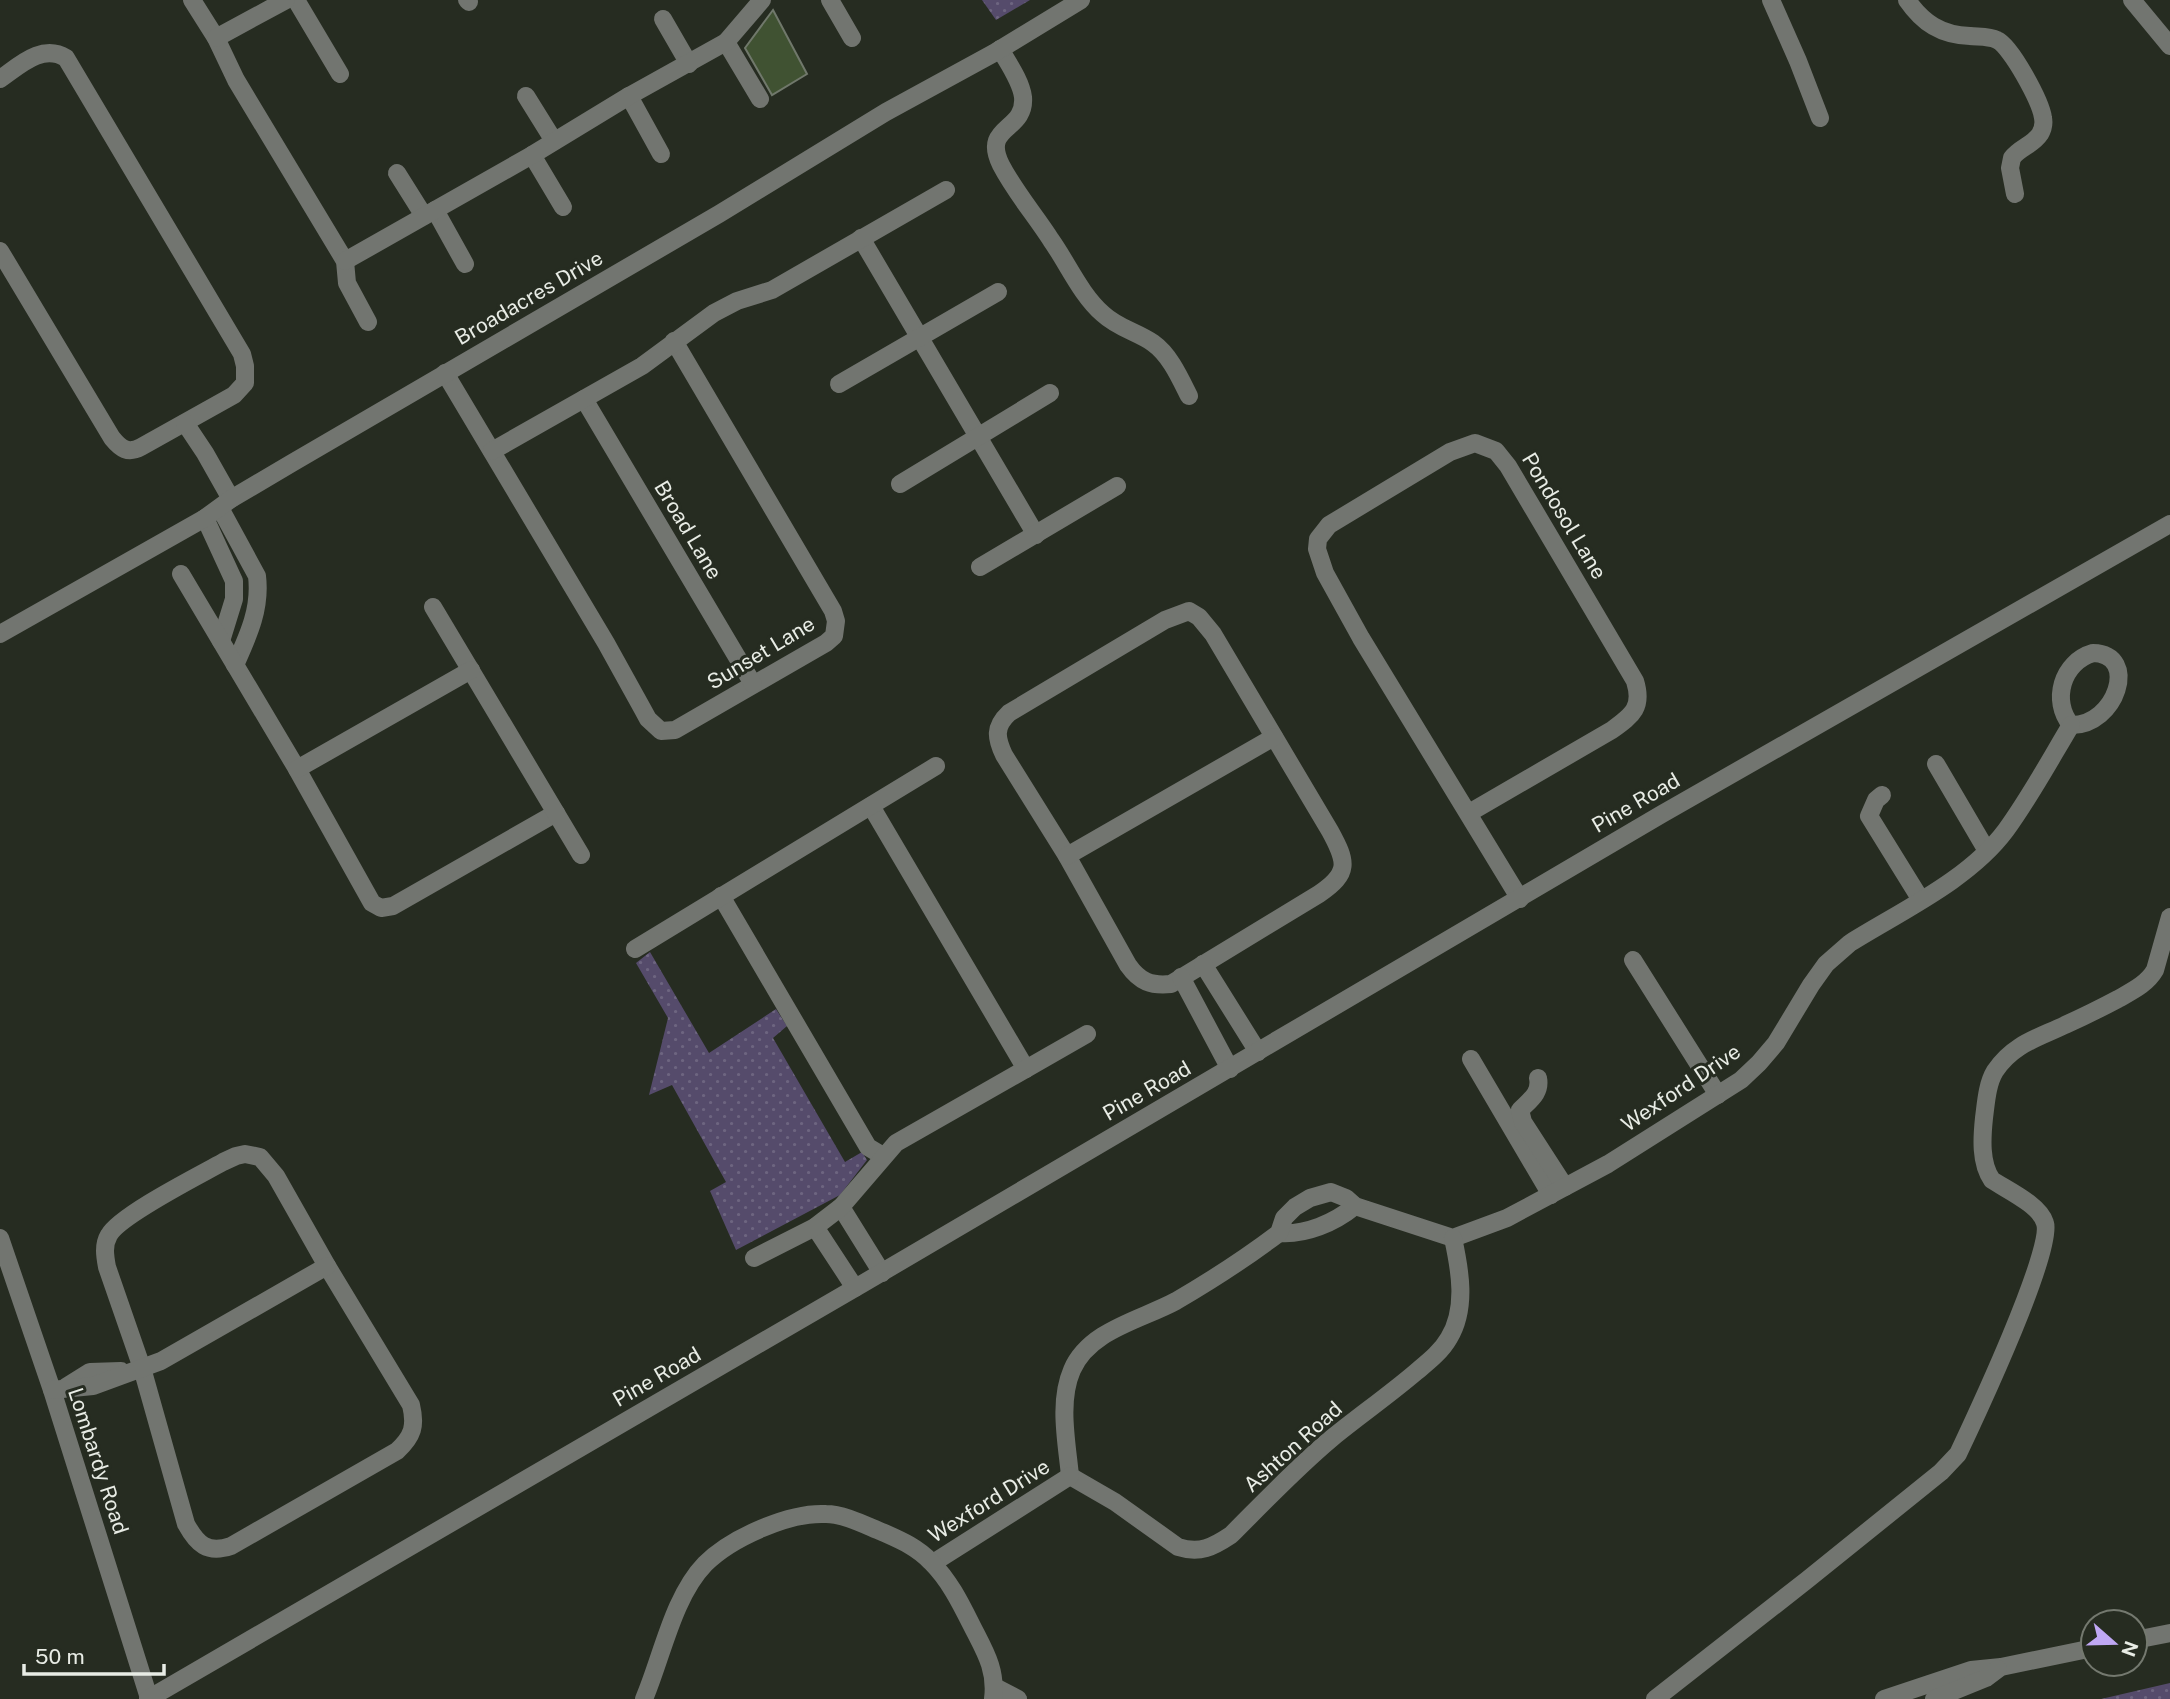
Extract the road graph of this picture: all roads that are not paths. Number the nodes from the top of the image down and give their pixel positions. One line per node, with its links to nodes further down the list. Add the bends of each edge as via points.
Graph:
1 (192, 0): 11 (street)
2 (286, 0): 11 (street)
3 (296, 0): 17 (street)
4 (762, 0): 13 (street)
5 (830, 0): 12 (street)
6 (1081, 0): 15 (street, Broadacres Drive)
7 (1771, 0): 22 (street)
8 (1907, 0): 28 (street, via 1934,28 1993,38 2012,54 2043,120 2040,135 2011,158)
9 (2133, 0): 14 (street)
10 (663, 19): 16 (street)
11 (216, 38): 33 (street, via 236,80)
12 (852, 38)
13 (726, 42): 16 (street); 21 (street)
14 (2170, 46)
15 (1000, 49): 39 (street, Broadacres Drive); 42 (street, via 1023,95 1017,119 997,139 1001,164 1091,301 1125,331 1154,344 1178,373)
16 (688, 64): 20 (street)
17 (340, 74)
18 (0, 79): 44 (street, via 33,57 52,52 66,58 242,354 247,376 241,390)
19 (526, 96): 23 (street)
20 (628, 96): 23 (street); 24 (street)
21 (760, 99)
22 (1820, 118)
23 (554, 141): 25 (street)
24 (661, 154)
25 (532, 155): 29 (street); 30 (street)
26 (397, 173): 30 (street)
27 (946, 190): 31 (street)
28 (2015, 194)
29 (562, 207)
30 (430, 213): 33 (street); 34 (street)
31 (861, 238): 37 (street); 38 (street, via 772,290 727,305)
32 (0, 251): 44 (street, via 123,450 136,450)
33 (345, 261): 36 (street, via 348,283)
34 (465, 264)
35 (998, 292): 37 (street)
36 (368, 322)
37 (918, 338): 40 (street); 45 (street)
38 (674, 341): 43 (street, via 649,362); 60 (street, Sunset Lane, via 836,621 834,636 825,643)
39 (444, 373): 46 (street, Sunset Lane); 49 (street, Broadacres Drive)
40 (839, 384)
41 (1050, 393): 45 (street)
42 (1189, 396)
43 (584, 399): 46 (street); 60 (street, Broad Lane)
44 (184, 424): 49 (street, via 205,453)
45 (977, 438): 47 (street); 52 (street)
46 (492, 451): 60 (street, Sunset Lane, via 656,727 667,731 683,727)
47 (900, 484)
48 (1117, 486): 52 (street)
49 (226, 503): 50 (street, Broadacres Drive); 58 (street, via 258,588 255,617)
50 (205, 518): 56 (street, Broadacres Drive); 57 (street, via 234,581 234,599)
51 (2170, 524): 74 (street, Pine Road)
52 (1036, 536): 53 (street)
53 (980, 567)
54 (181, 574): 57 (street)
55 (433, 607): 59 (street)
56 (0, 634)
57 (220, 641): 58 (street)
58 (235, 665): 65 (street)
59 (471, 670): 65 (street); 68 (street)
60 (753, 684)
61 (2071, 725): 70 (street, Wexford Drive, via 2006,831)
62 (1274, 737): 72 (street); 72 (street, via 1207,625 1189,611 1166,620 1009,713 999,725 997,737 1004,755); 79 (street, via 1342,853 1343,871 1320,894)
63 (1936, 764): 70 (street)
64 (936, 766): 67 (street)
65 (297, 769): 68 (street, via 372,904 381,908 393,906)
66 (1882, 795): 75 (street, via 1869,816)
67 (871, 806): 73 (street); 84 (street)
68 (556, 813): 71 (street)
69 (1469, 813): 69 (street, Pondosol Lane, via 1361,638 1317,549 1318,539 1329,525 1450,452 1475,443 1496,451 1508,466 1639,693 1627,720); 74 (street, Pondosol Lane)
70 (1987, 851): 75 (street, Wexford Drive)
71 (581, 855)
72 (1067, 856): 80 (street, via 1134,974 1159,985)
73 (721, 896): 77 (street); 88 (street, via 868,1147)
74 (1520, 899): 82 (street, Pine Road)
75 (1921, 900): 87 (street, Wexford Drive, via 1833,958 1776,1043 1741,1080)
76 (2170, 917): 112 (street, via 2151,978 2102,1008 2029,1040 1994,1073 1984,1122 1987,1174 2038,1210 2047,1233 2037,1272 1958,1454)
77 (635, 949)
78 (1633, 960): 87 (street)
79 (1203, 964): 80 (street); 82 (street)
80 (1181, 977): 85 (street)
81 (1087, 1034): 84 (street)
82 (1258, 1052): 85 (street, Pine Road)
83 (1471, 1059): 89 (street)
84 (1026, 1069): 88 (street, via 896,1143)
85 (1230, 1069): 98 (street, Pine Road)
86 (1538, 1077): 89 (street, via 1538,1092 1520,1115)
87 (1718, 1095): 89 (street, Wexford Drive)
88 (883, 1156): 91 (street)
89 (1558, 1191): 95 (street, Wexford Drive)
90 (1355, 1206): 93 (street, Wexford Drive, via 1311,1230); 93 (street, Wexford Drive, via 1339,1194 1323,1193 1287,1213); 95 (street, Wexford Drive)
91 (841, 1207): 92 (street); 98 (street)
92 (815, 1227): 96 (street); 99 (street)
93 (1279, 1233): 102 (street, Wexford Drive, via 1222,1273 1107,1333 1082,1353 1065,1397)
94 (0, 1238): 101 (street, Lombardy Road)
95 (1452, 1238): 102 (street, Ashton Road, via 1460,1301 1444,1346 1324,1445 1220,1542 1200,1551 1178,1547)
96 (754, 1258)
97 (327, 1266): 100 (street, via 173,1356); 100 (street, via 267,1163 245,1154 223,1162 118,1223 106,1241 107,1266); 100 (street, via 411,1405 413,1429 397,1451 231,1546 214,1549 199,1543 186,1524)
98 (881, 1273): 99 (street, Pine Road)
99 (855, 1288): 109 (street, Pine Road)
100 (136, 1370): 101 (street, via 93,1386)
101 (59, 1388): 109 (street, Lombardy Road)
102 (1070, 1476): 103 (street, Wexford Drive)
103 (933, 1563): 108 (street, via 951,1586 986,1655 993,1671); 110 (street, Wexford Drive, via 901,1540 832,1514 787,1519 756,1531 706,1564 688,1588)
104 (2170, 1633): 105 (street)
105 (2149, 1637)
106 (2079, 1651): 107 (street)
107 (2001, 1667): 113 (street, via 1971,1670); 114 (street)
108 (994, 1693): 111 (street)
109 (149, 1699)
110 (644, 1699)
111 (1018, 1699)
112 (1655, 1699)
113 (1884, 1699)
114 (1934, 1699)

